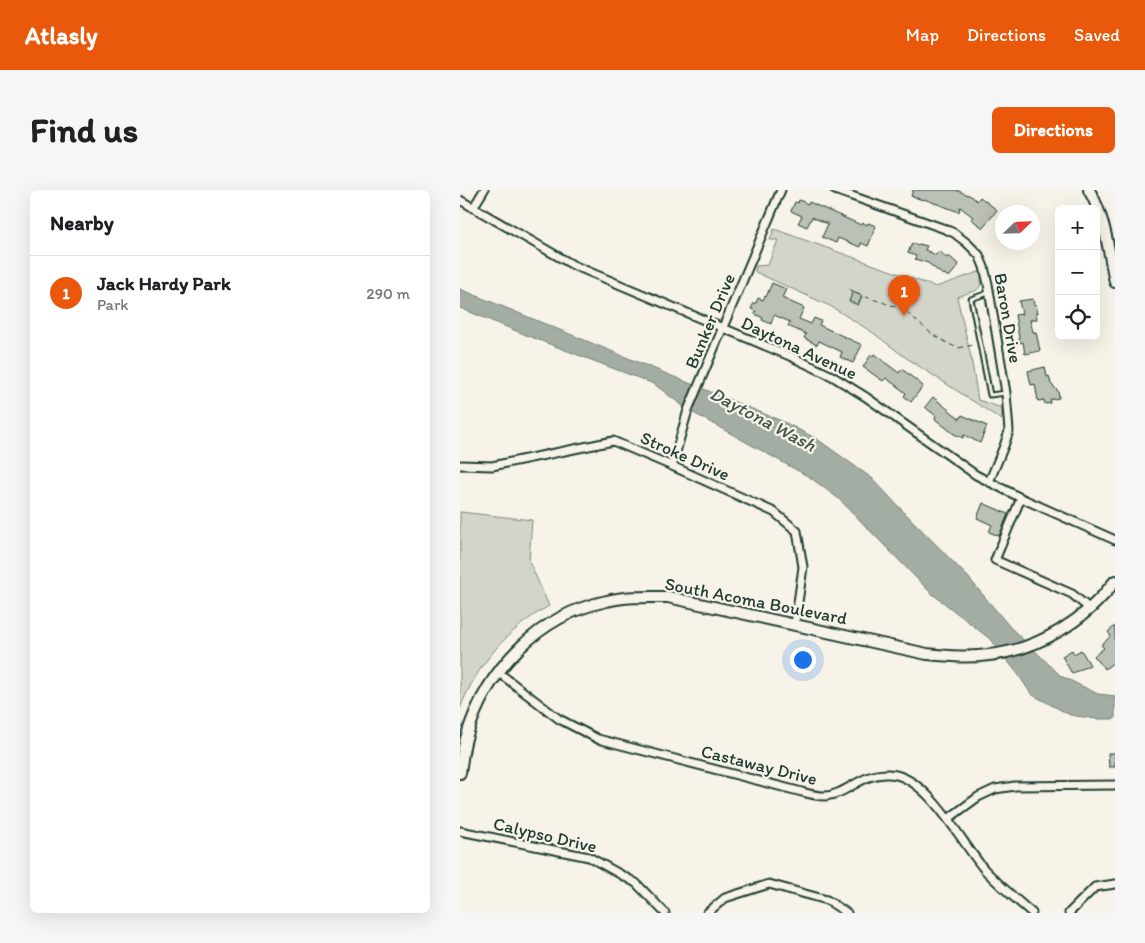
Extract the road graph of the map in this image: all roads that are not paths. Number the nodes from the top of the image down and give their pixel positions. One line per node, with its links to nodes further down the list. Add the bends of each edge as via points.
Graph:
1 (484, 190): 6 (street)
2 (781, 190): 9 (street, Bunker Drive)
3 (835, 190): 8 (street, Baron Drive, via 954,233 978,255)
4 (1089, 190): 7 (main road, via 1104,228)
5 (460, 200): 6 (street, Daytona Avenue)
6 (473, 208): 9 (street, Daytona Avenue, via 573,265)
7 (1115, 282)
8 (989, 293): 10 (street, Baron Drive); 10 (lane, via 971,299 990,395)
9 (722, 329): 12 (street, Bunker Drive, via 688,410); 13 (street, Daytona Avenue, via 792,357 852,388)
10 (1006, 393): 13 (street, Baron Drive, via 1009,431)
11 (460, 465): 12 (street, Stroke Drive, via 492,466 613,441)
12 (672, 466): 18 (street, Stroke Drive, via 774,512 797,531 803,566)
13 (988, 482): 14 (street, Daytona Avenue)
14 (1021, 498): 15 (street, Daytona Avenue); 17 (street, via 995,560 1072,594)
15 (1115, 540)
16 (1115, 581): 17 (main road, South Acoma Boulevard)
17 (1090, 609): 18 (main road, South Acoma Boulevard, via 1039,641 1018,649 961,657 928,654)
18 (794, 624): 19 (main road, South Acoma Boulevard, via 668,597 607,601 551,623 528,639)
19 (498, 672): 20 (main road, South Acoma Boulevard, via 474,714 466,736); 22 (street, Castaway Drive, via 559,719 598,739 824,796 874,775 904,776 918,786)
20 (460, 773)
21 (1115, 785): 22 (street, via 995,789)
22 (948, 819): 28 (street, Castaway Drive, via 984,869)
23 (460, 831): 25 (street, Calypso Drive, via 589,857 636,883)
24 (1115, 884): 29 (street, via 1095,887)
25 (666, 913)
26 (706, 913): 27 (street, via 725,898 769,884 827,900)
27 (848, 913)
28 (1032, 913)
29 (1069, 913)

